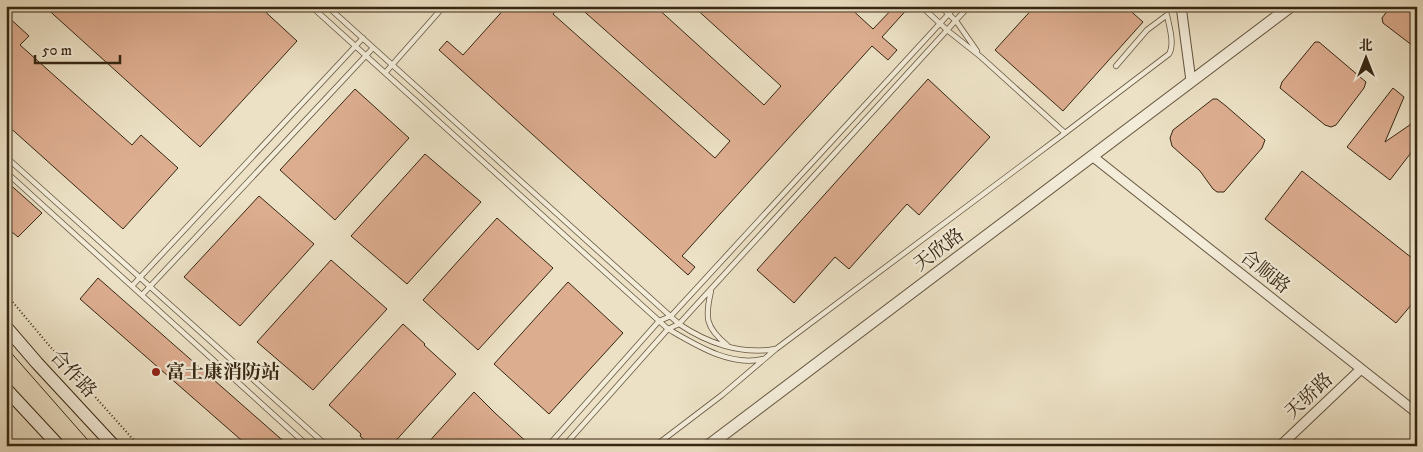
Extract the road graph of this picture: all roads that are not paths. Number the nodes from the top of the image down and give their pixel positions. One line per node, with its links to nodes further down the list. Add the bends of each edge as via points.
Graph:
1 (311, 6): 15 (lane)
2 (327, 6): 14 (lane)
3 (444, 6): 19 (lane)
4 (921, 6): 12 (lane)
5 (940, 6): 10 (lane)
6 (956, 6): 10 (lane)
7 (969, 6): 11 (lane)
8 (1181, 6): 22 (street)
9 (1291, 6): 22 (street, 天欣路)
10 (949, 14): 11 (lane); 12 (lane)
11 (956, 21): 13 (lane); 18 (lane)
12 (940, 24): 13 (lane); 32 (lane)
13 (947, 30): 18 (lane); 30 (lane)
14 (363, 38): 15 (lane); 16 (lane)
15 (355, 46): 17 (lane); 27 (lane)
16 (373, 48): 17 (lane); 19 (lane)
17 (366, 56): 21 (lane); 29 (lane)
18 (981, 56): 23 (lane)
19 (392, 65): 21 (lane); 32 (lane)
20 (1116, 66): 23 (lane, via 1147,30 1167,16 1171,40 1169,54)
21 (385, 73): 33 (lane)
22 (1191, 82): 24 (street, 天欣路)
23 (1066, 133): 38 (lane)
24 (1092, 156): 39 (street, 合顺路); 49 (street, 天欣路)
25 (6, 157): 27 (lane)
26 (6, 172): 28 (lane)
27 (140, 278): 28 (lane); 29 (lane)
28 (132, 286): 31 (lane)
29 (150, 286): 31 (lane); 45 (lane)
30 (711, 289): 34 (lane); 37 (lane, via 707,317 710,328)
31 (142, 295): 44 (lane)
32 (671, 316): 33 (lane); 34 (lane)
33 (659, 321): 36 (lane); 46 (lane)
34 (679, 324): 36 (lane); 37 (lane)
35 (6, 327): 43 (main road, 合作路)
36 (668, 329): 38 (lane, via 702,348 741,360 764,359); 47 (lane)
37 (730, 348): 38 (lane, via 761,352)
38 (776, 349): 48 (lane)
39 (1361, 369): 41 (street, 合顺路); 50 (street, 天骄路)
40 (6, 389): 42 (main road)
41 (1417, 414)
42 (59, 446)
43 (114, 446)
44 (308, 446)
45 (327, 446)
46 (548, 446)
47 (564, 446)
48 (655, 446)
49 (708, 446)
50 (1280, 446)

